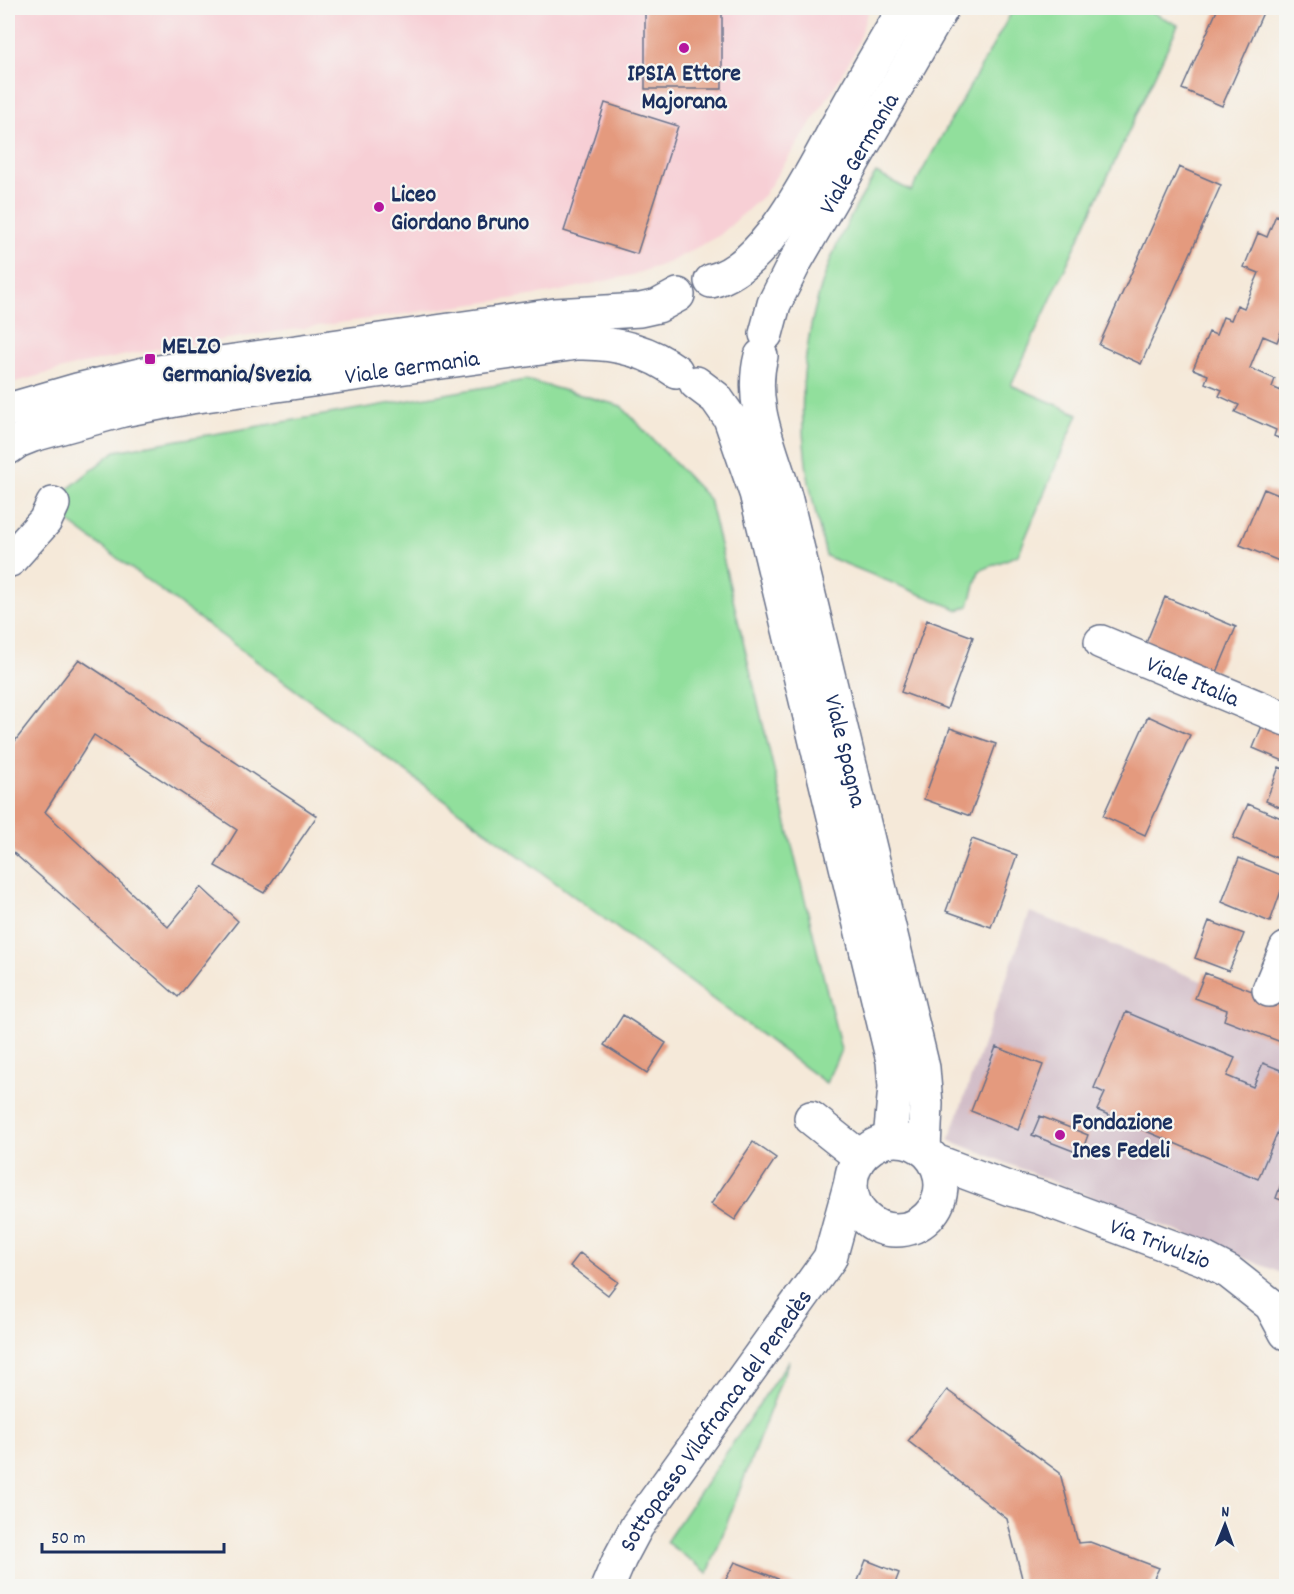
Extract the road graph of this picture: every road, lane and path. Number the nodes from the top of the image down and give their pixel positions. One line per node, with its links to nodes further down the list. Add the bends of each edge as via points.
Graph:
1 (905, 8): 3 (street, Viale Germania, via 786,215 749,259 725,278)
2 (942, 8): 5 (street, Viale Germania, via 789,272 774,304)
3 (711, 281): 4 (street); 5 (street, via 731,284 749,295 762,313)
4 (678, 295): 6 (street, via 665,314 661,330 664,353); 7 (street, Viale Germania, via 640,310 567,313 162,371 85,387)
5 (763, 345): 6 (street, via 748,373 735,382 715,386); 17 (street, Viale Spagna, via 756,383 759,410 786,500 923,1068)
6 (686, 377): 8 (street, Viale Germania, via 650,356 620,345 576,343 137,407 33,435); 16 (street, Viale Spagna, via 716,398 730,418 758,500 893,1061)
7 (8, 411)
8 (8, 448)
9 (53, 504): 10 (street, via 45,521)
10 (10, 560)
11 (1101, 642): 12 (street, Viale Italia)
12 (1287, 719)
13 (1287, 949): 14 (street)
14 (1269, 990)
15 (811, 1118): 18 (street)
16 (891, 1140): 17 (street, via 908,1141); 18 (street, via 868,1149)
17 (930, 1155): 19 (street, Via Trivulzio); 20 (street, via 941,1176)
18 (855, 1170): 21 (street, via 853,1201 863,1217 879,1227); 22 (street, Sottopasso Vilafranca del Penedès)
19 (1010, 1189): 20 (street, Via Trivulzio); 23 (street, Via Trivulzio, via 1204,1258)
20 (936, 1209): 21 (street, via 912,1228)
21 (897, 1231): 22 (street, Sottopasso Vilafranca del Penedès, via 871,1238)
22 (830, 1258): 25 (street, Sottopasso Vilafranca del Penedès, via 637,1526)
23 (1279, 1303): 24 (street, Via Trivulzio)
24 (1287, 1333)
25 (608, 1587)

